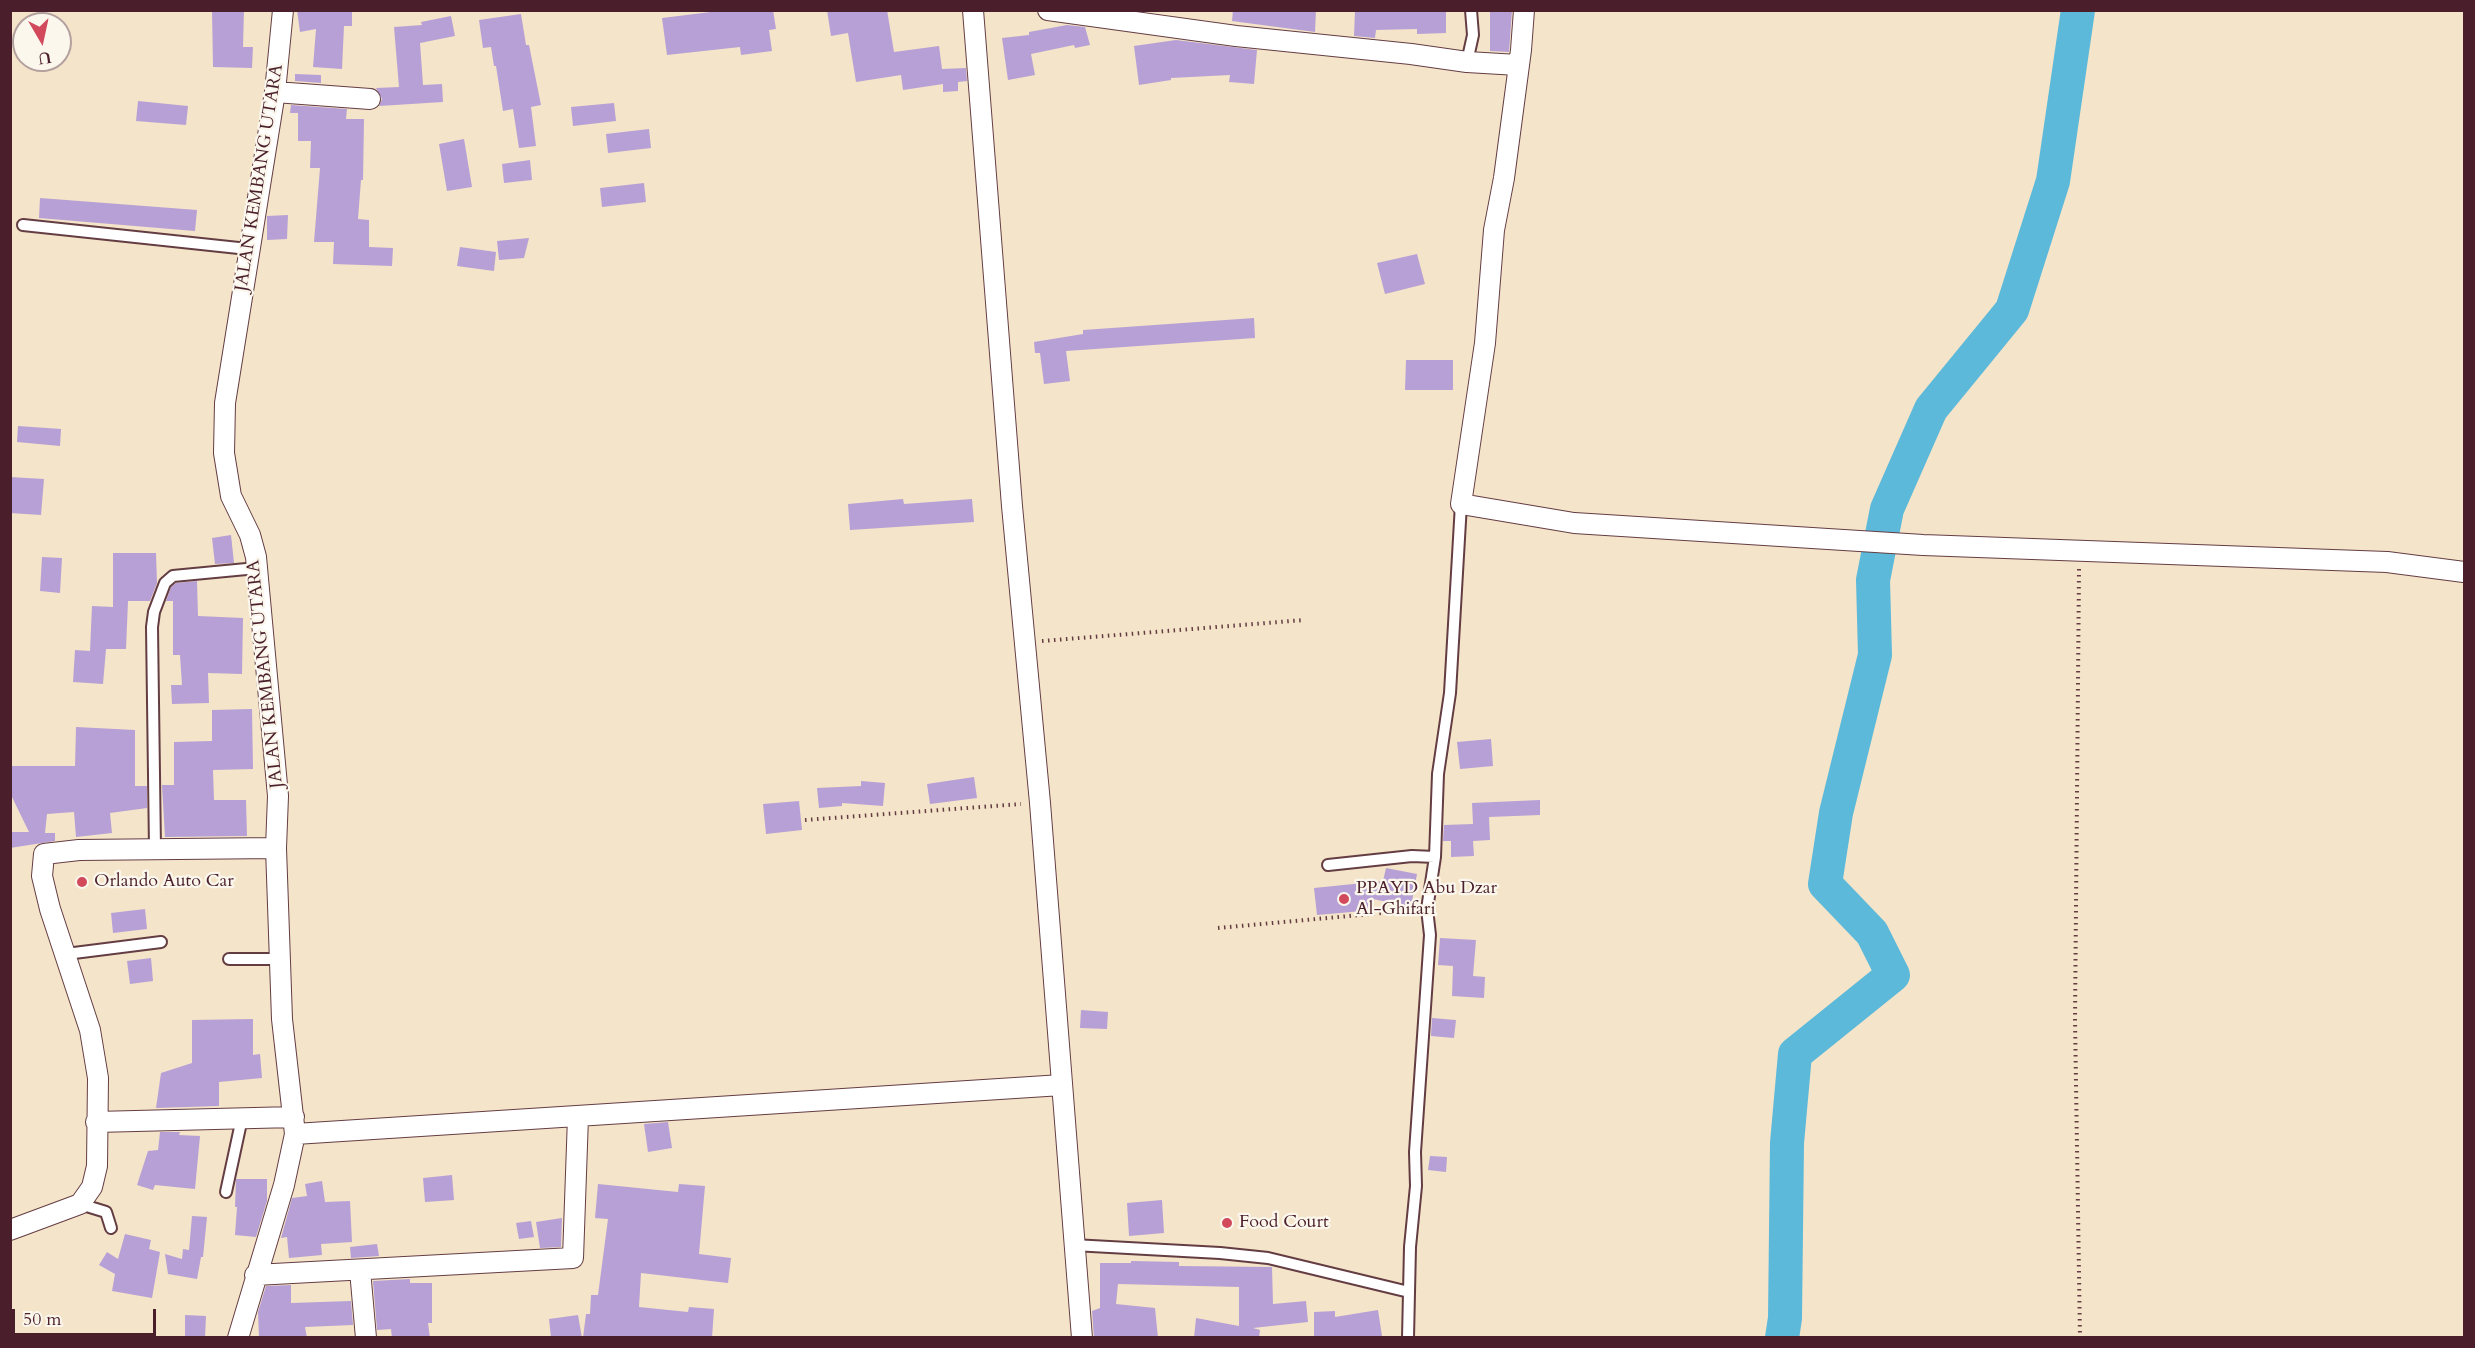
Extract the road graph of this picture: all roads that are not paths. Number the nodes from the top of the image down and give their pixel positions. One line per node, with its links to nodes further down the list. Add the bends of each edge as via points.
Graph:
1 (283, 10): 9 (street, JALAN KEMBANG UTARA)
2 (973, 10): 24 (street)
3 (1048, 10): 6 (street)
4 (1471, 10): 7 (lane, via 1473,35)
5 (1524, 10): 8 (street)
6 (1129, 16): 7 (street)
7 (1467, 62): 8 (street)
8 (1518, 65): 13 (street, via 1494,230 1485,343)
9 (275, 92): 10 (street); 12 (street, JALAN KEMBANG UTARA)
10 (370, 99)
11 (23, 225): 12 (lane)
12 (248, 249): 14 (street, JALAN KEMBANG UTARA, via 225,403 224,453 231,496 250,535)
13 (1461, 504): 15 (street, via 1574,523 1893,543 2387,562); 18 (lane, via 1450,693 1438,774)
14 (257, 568): 16 (street, JALAN KEMBANG UTARA, via 278,796); 17 (lane, via 173,576 165,583 154,612)
15 (2464, 572)
16 (276, 848): 17 (street); 23 (street, JALAN KEMBANG UTARA)
17 (155, 849): 21 (street, via 44,854 44,885)
18 (1435, 857): 19 (lane); 36 (lane, via 1427,909 1430,935 1414,1152 1416,1186)
19 (1328, 865)
20 (161, 942): 21 (lane)
21 (66, 954): 27 (street, via 90,1030 98,1078)
22 (229, 959): 23 (lane)
23 (280, 959): 28 (street, JALAN KEMBANG UTARA, via 282,1019)
24 (1062, 1086): 25 (street); 33 (street)
25 (578, 1117): 28 (street); 34 (street, via 573,1258)
26 (242, 1118): 27 (street); 28 (street); 29 (lane)
27 (96, 1122): 30 (street, via 97,1166 92,1187)
28 (295, 1125): 35 (street, JALAN KEMBANG UTARA, via 284,1185)
29 (226, 1192)
30 (80, 1204): 31 (lane, via 106,1212); 32 (street)
31 (111, 1228)
32 (10, 1230)
33 (1074, 1245): 36 (lane, via 1268,1258); 39 (street)
34 (360, 1270): 35 (street); 38 (street)
35 (255, 1275): 37 (street, JALAN KEMBANG UTARA)
36 (1409, 1292): 40 (lane)
37 (238, 1338)
38 (366, 1338)
39 (1082, 1338)
40 (1408, 1338)

